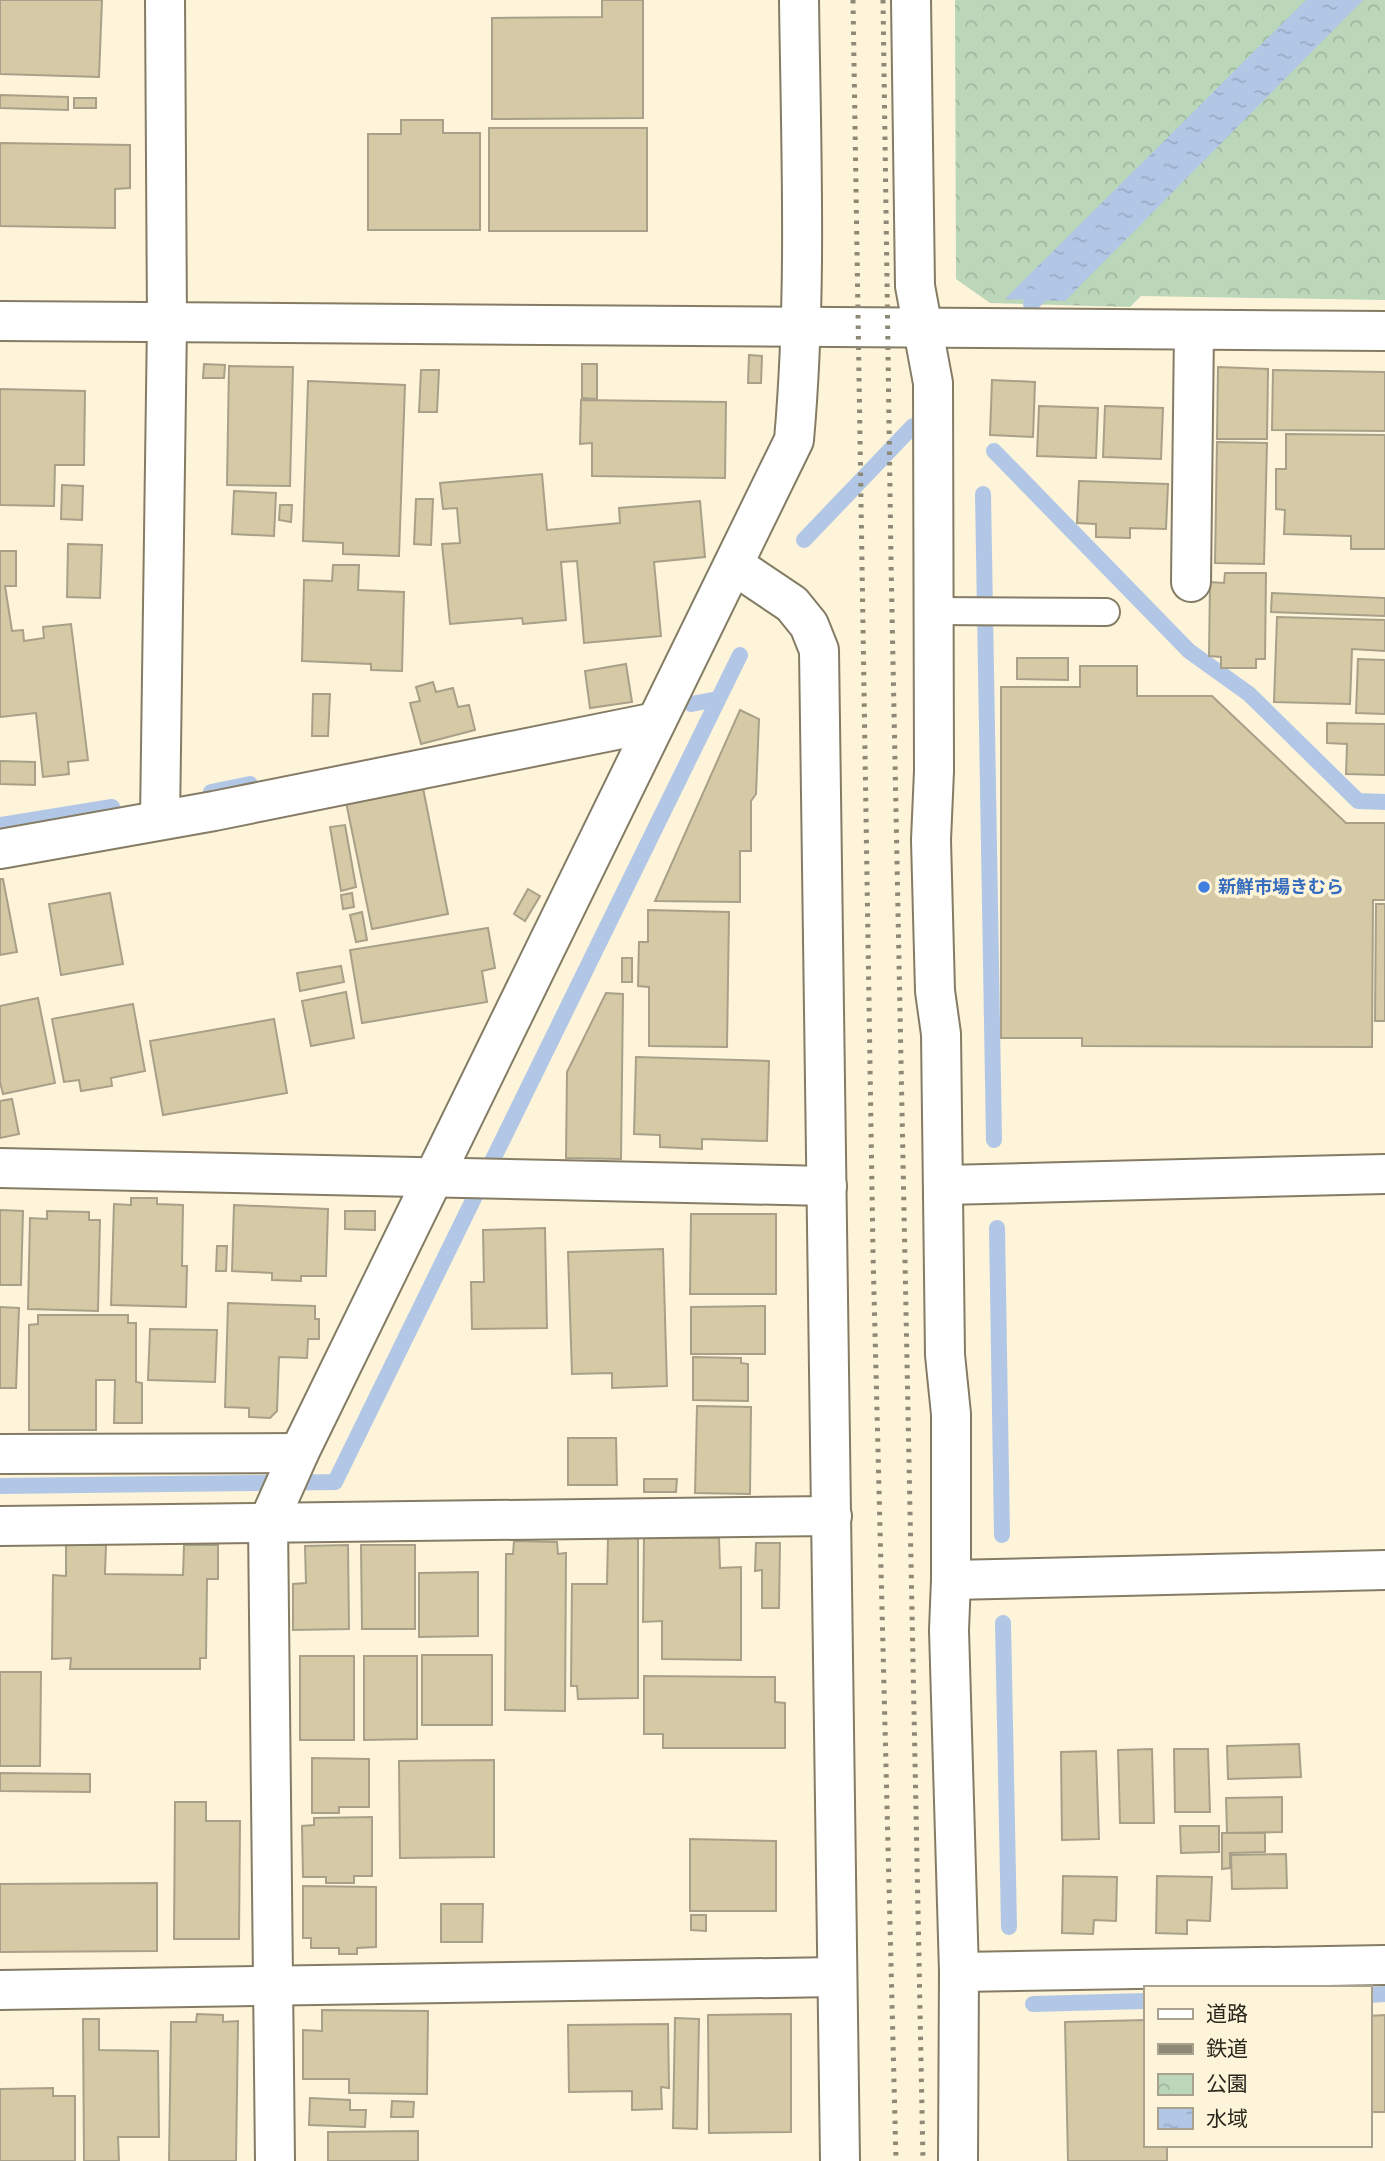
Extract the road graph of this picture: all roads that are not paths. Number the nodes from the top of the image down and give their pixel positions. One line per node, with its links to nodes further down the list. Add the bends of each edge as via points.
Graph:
1 (165, 0): 5 (street)
2 (799, 0): 6 (street)
3 (911, 0): 7 (street, via 915,286)
4 (0, 321): 5 (street)
5 (167, 322): 6 (street); 15 (street)
6 (802, 327): 7 (street); 10 (street, via 794,440)
7 (922, 328): 8 (street); 12 (street, via 933,383)
8 (1194, 330): 9 (street); 11 (street)
9 (1385, 331)
10 (734, 565): 14 (street); 21 (street, via 792,604 809,625 819,650)
11 (1191, 582)
12 (933, 611): 13 (lane); 20 (street, via 931,840)
13 (1106, 612)
14 (656, 722): 15 (street); 19 (street)
15 (160, 820): 16 (street)
16 (0, 849)
17 (0, 1168): 19 (street)
18 (1385, 1174): 20 (street)
19 (447, 1179): 21 (street); 23 (street)
20 (944, 1185): 28 (street)
21 (827, 1186): 25 (street)
22 (0, 1454): 23 (street)
23 (296, 1459): 24 (street)
24 (272, 1514): 25 (street); 26 (street); 32 (street)
25 (832, 1516): 31 (street)
26 (0, 1526)
27 (1385, 1570): 28 (street)
28 (951, 1580): 30 (street, via 948,1630)
29 (1385, 1965): 30 (street)
30 (958, 1972): 36 (street)
31 (836, 1977): 32 (street); 35 (street)
32 (272, 1987): 33 (street); 34 (street)
33 (0, 1990)
34 (275, 2161)
35 (840, 2161)
36 (958, 2161)

